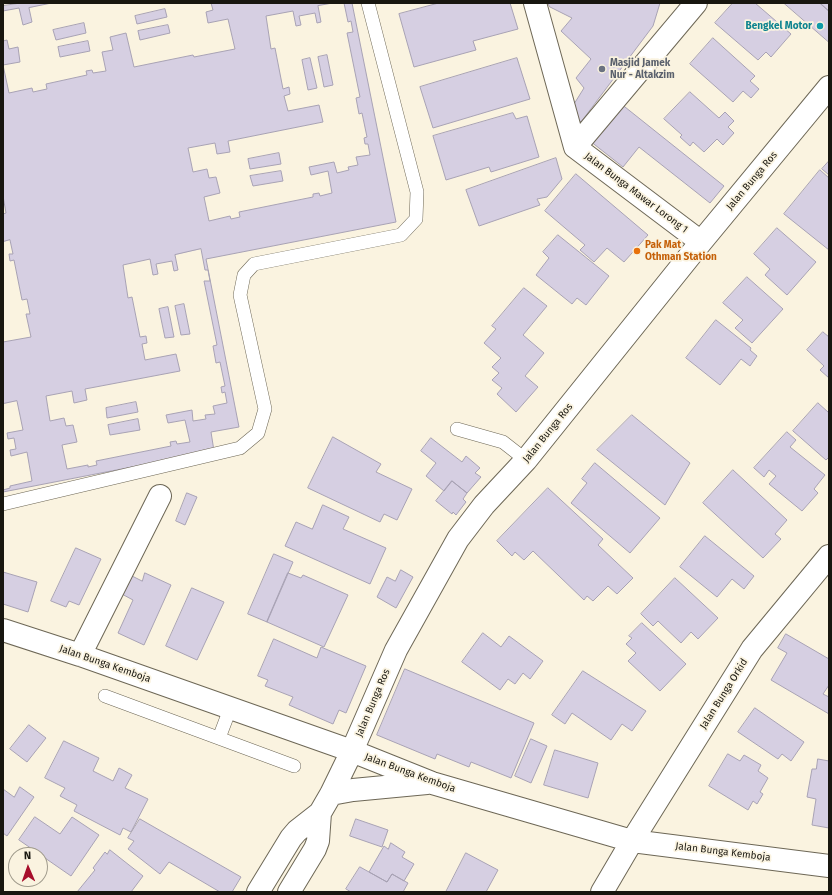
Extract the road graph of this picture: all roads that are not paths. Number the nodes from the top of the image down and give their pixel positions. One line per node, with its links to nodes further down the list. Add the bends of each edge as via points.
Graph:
1 (368, 3): 10 (lane, via 417,192 416,219 401,235 254,264 244,275 240,294 265,409 258,433 240,448)
2 (535, 3): 5 (street, Jalan Bunga Mawar Lorong 1)
3 (696, 3): 5 (street)
4 (829, 87): 6 (street, Jalan Bunga Ros)
5 (575, 147): 6 (street, Jalan Bunga Mawar Lorong 1)
6 (701, 242): 8 (street, Jalan Bunga Ros)
7 (458, 429): 8 (lane, via 503,442)
8 (526, 460): 17 (street, Jalan Bunga Ros, via 484,504 458,540 396,650)
9 (160, 496): 13 (street)
10 (3, 504)
11 (826, 565): 22 (street, Jalan Bunga Orkid, via 752,649)
12 (3, 630): 13 (street, Jalan Bunga Kemboja)
13 (80, 655): 15 (street, Jalan Bunga Kemboja)
14 (105, 696): 16 (lane)
15 (230, 708): 16 (lane); 17 (street, Jalan Bunga Kemboja)
16 (219, 738): 18 (lane)
17 (352, 752): 19 (street, Jalan Bunga Kemboja); 20 (street, Jalan Bunga Ros)
18 (294, 766)
19 (432, 783): 20 (street); 22 (street, Jalan Bunga Kemboja)
20 (331, 794): 21 (street, Jalan Bunga Ros)
21 (320, 813): 24 (street, Jalan Bunga Ros, via 291,838); 25 (street, Jalan Bunga Ros, via 315,849)
22 (632, 841): 23 (street, Jalan Bunga Kemboja); 26 (street, Jalan Bunga Orkid)
23 (829, 866)
24 (258, 892)
25 (289, 892)
26 (603, 892)

